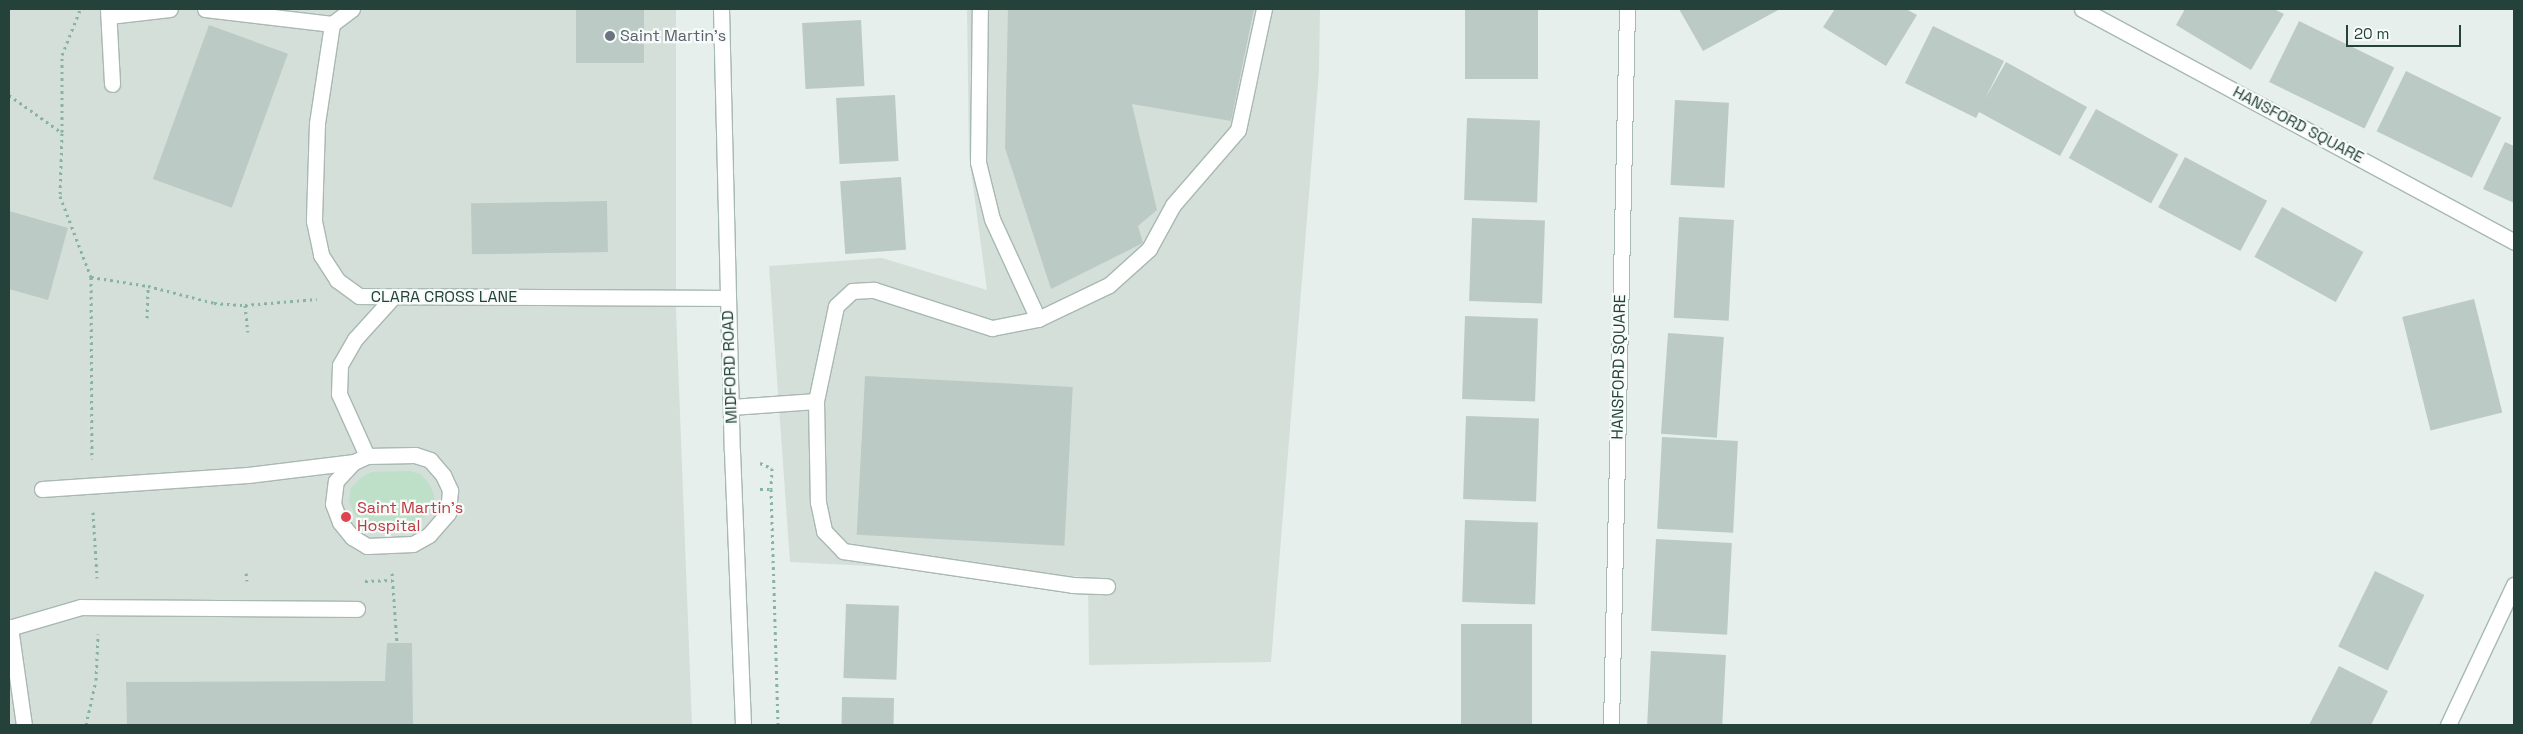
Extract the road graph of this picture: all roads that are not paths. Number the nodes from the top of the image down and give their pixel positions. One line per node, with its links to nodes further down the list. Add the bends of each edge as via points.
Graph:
1 (170, 9): 9 (street)
2 (205, 9): 10 (street)
3 (352, 9): 10 (street)
4 (721, 9): 14 (street, MIDFORD ROAD)
5 (980, 9): 15 (street, via 978,162 992,219)
6 (1264, 9): 15 (street, via 1238,130 1173,205 1148,249 1109,285)
7 (1627, 9): 26 (street, HANSFORD SQUARE)
8 (2082, 9): 12 (street, HANSFORD SQUARE)
9 (109, 13): 11 (street)
10 (332, 24): 13 (street, CLARA CROSS LANE, via 317,123 314,221 321,255 337,280 359,296)
11 (112, 84)
12 (2514, 242)
13 (392, 298): 14 (street, CLARA CROSS LANE); 18 (street, via 355,338 340,365 339,394)
14 (728, 298): 17 (street, MIDFORD ROAD)
15 (1038, 319): 16 (street, via 992,328 874,290 852,291 836,306)
16 (816, 401): 17 (street); 21 (street, via 818,502 824,531 843,551 1072,585)
17 (731, 407): 25 (street, MIDFORD ROAD)
18 (360, 459): 18 (street, via 415,455 430,460 450,490 448,513 429,535 413,544 367,546 352,537 340,522 333,504 336,481); 19 (street, via 248,475)
19 (42, 489)
20 (2514, 585): 27 (street)
21 (1107, 586)
22 (357, 609): 23 (street, via 81,607)
23 (10, 627): 24 (street)
24 (24, 725)
25 (743, 725)
26 (1611, 725)
27 (2448, 725)

